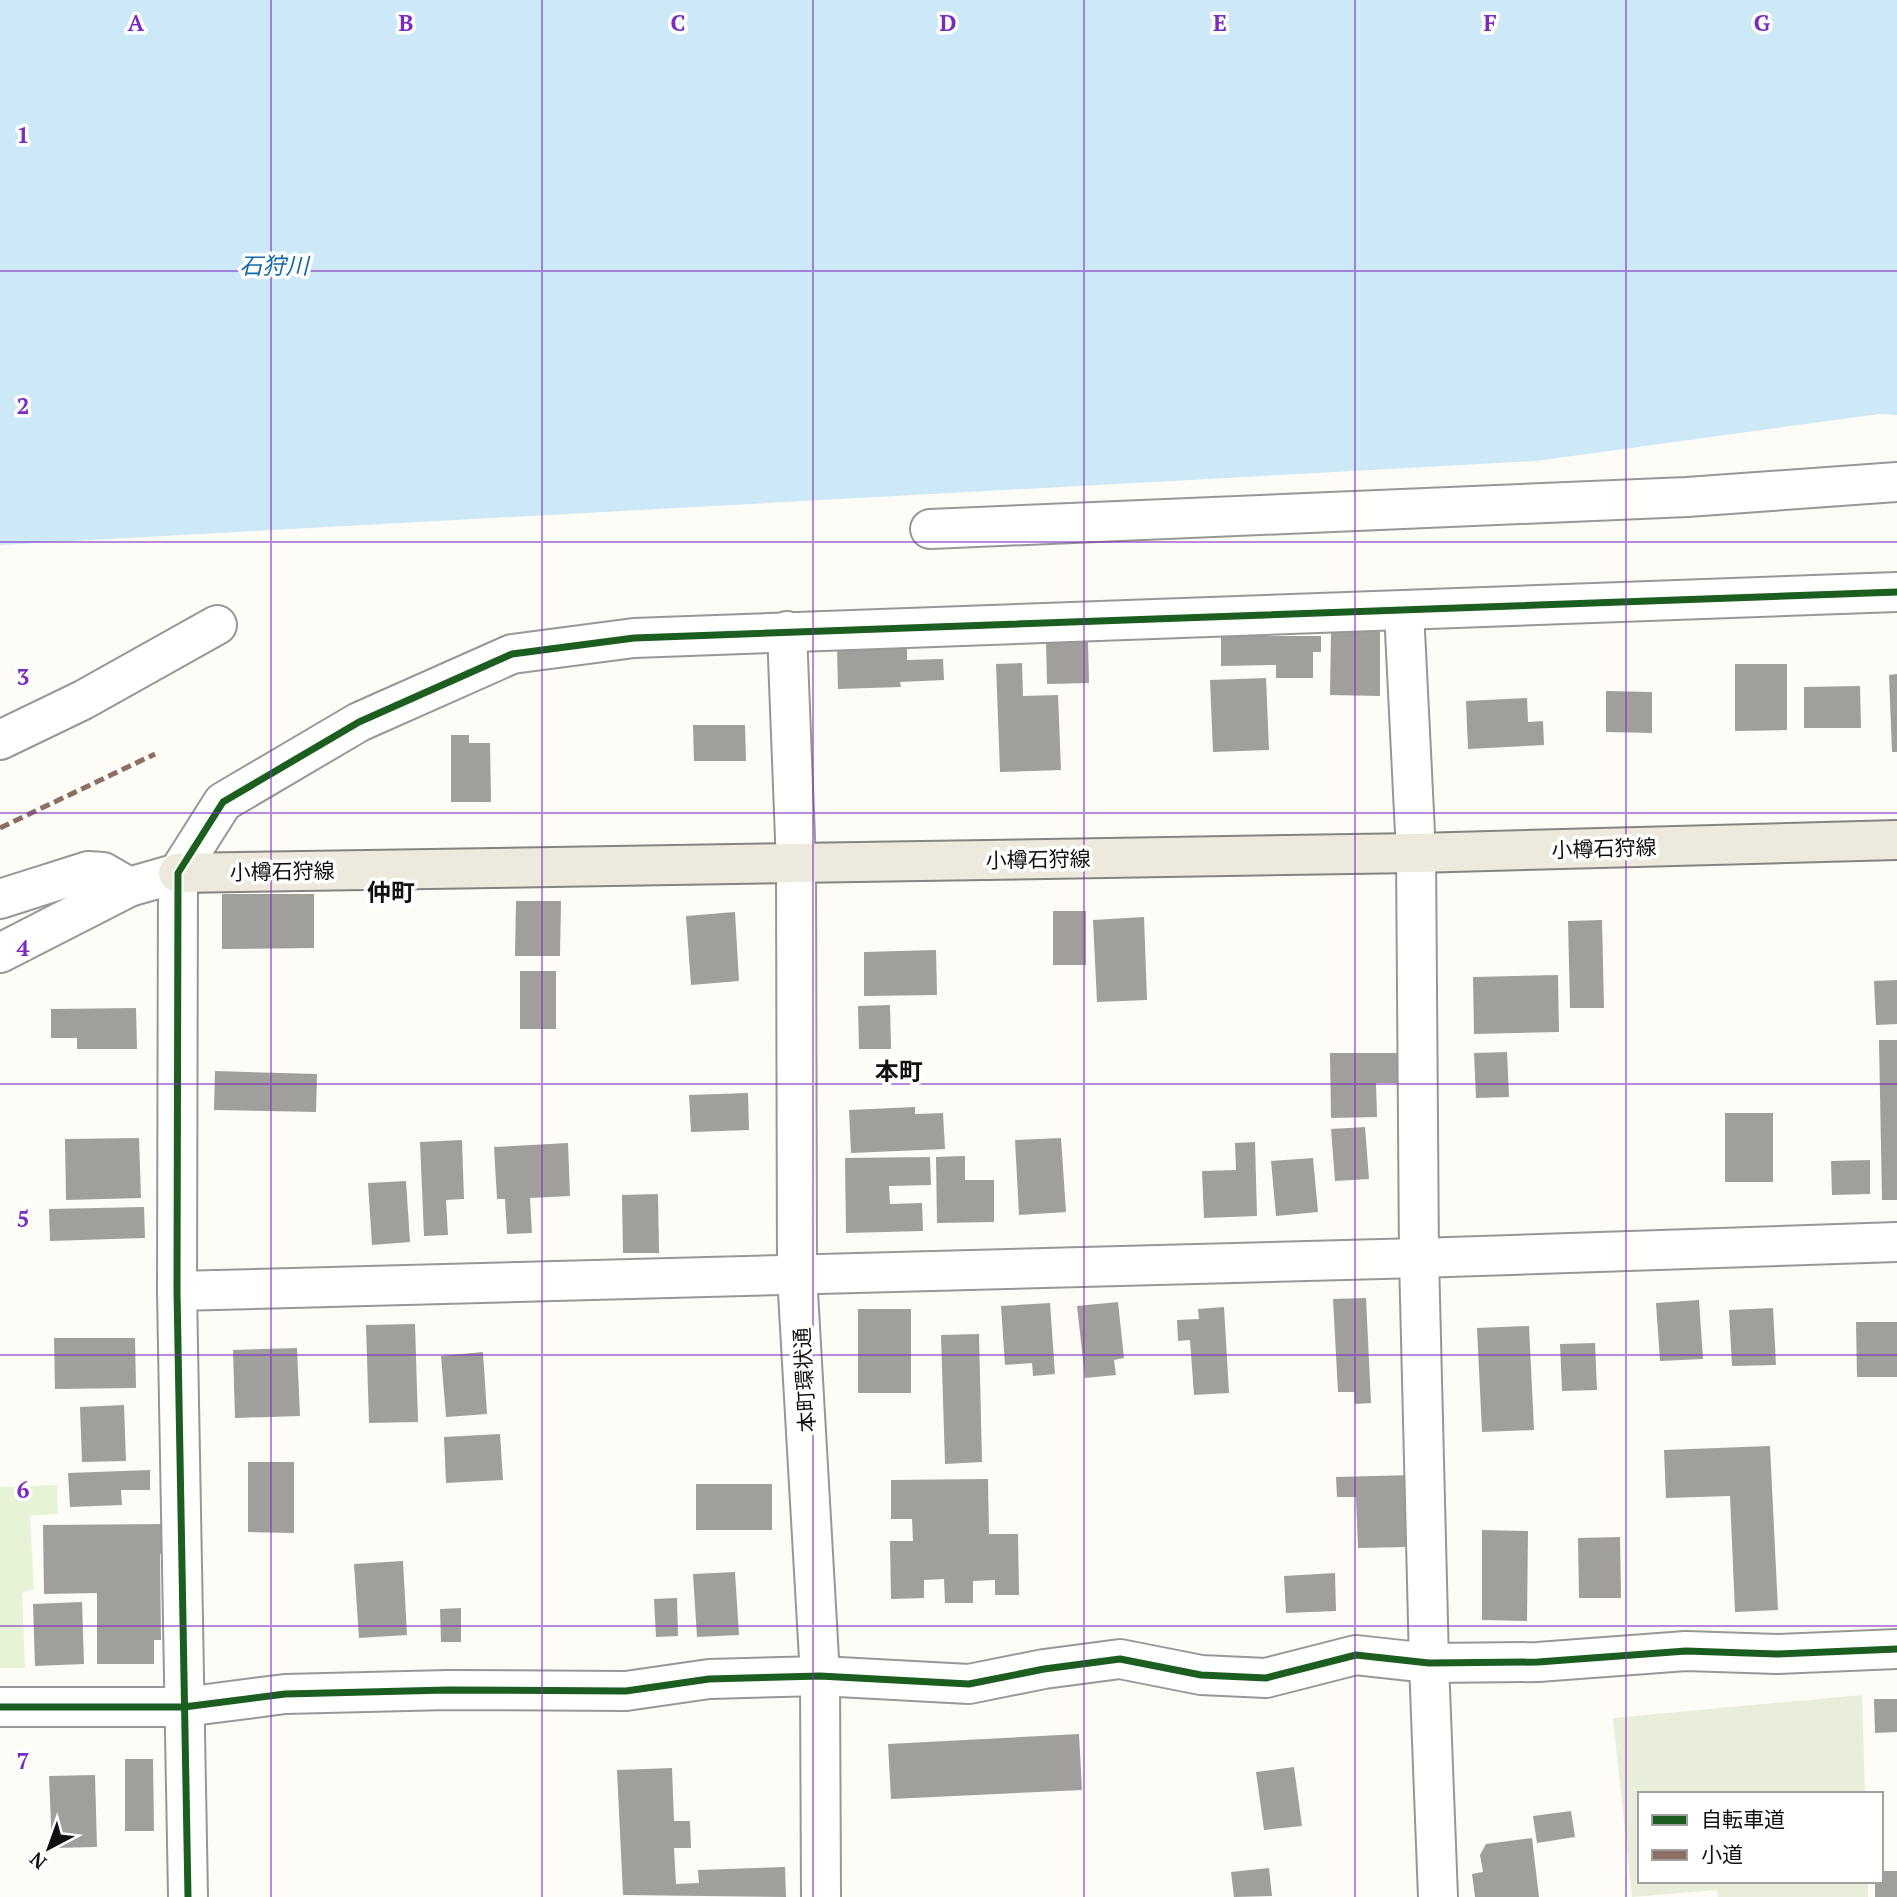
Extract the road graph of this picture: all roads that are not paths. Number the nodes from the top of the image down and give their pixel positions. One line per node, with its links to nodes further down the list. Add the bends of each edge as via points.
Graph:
1 (1897, 482): 2 (street, via 1687,497)
2 (930, 529)
3 (1897, 592): 4 (street)
4 (1404, 611): 6 (street); 9 (street)
5 (217, 625): 7 (street, via 83,700)
6 (788, 631): 10 (street, 本町環状通); 11 (street, via 635,638 512,654 359,722 223,802)
7 (0, 740)
8 (1897, 840): 9 (main road, 小樽石狩線)
9 (1416, 853): 10 (main road, 小樽石狩線); 16 (street)
10 (796, 864): 11 (main road, 小樽石狩線); 17 (street, 本町環状通)
11 (178, 873): 12 (street); 18 (street)
12 (129, 887): 13 (street, via 103,872 89,871); 14 (street)
13 (0, 899)
14 (0, 953)
15 (1897, 1241): 16 (street)
16 (1419, 1258): 17 (street); 20 (street)
17 (797, 1275): 18 (street); 21 (street, 本町環状通)
18 (177, 1291): 23 (street)
19 (1897, 1650): 20 (street, via 1686,1651 1590,1660)
20 (1429, 1663): 21 (street, via 1356,1655 1266,1678 1201,1675 1120,1659 969,1684); 26 (street)
21 (820, 1676): 23 (street, via 709,1679 626,1691 285,1694); 25 (street, 本町環状通)
22 (0, 1707): 23 (street)
23 (184, 1707): 24 (street)
24 (188, 1897)
25 (821, 1897)
26 (1438, 1897)

